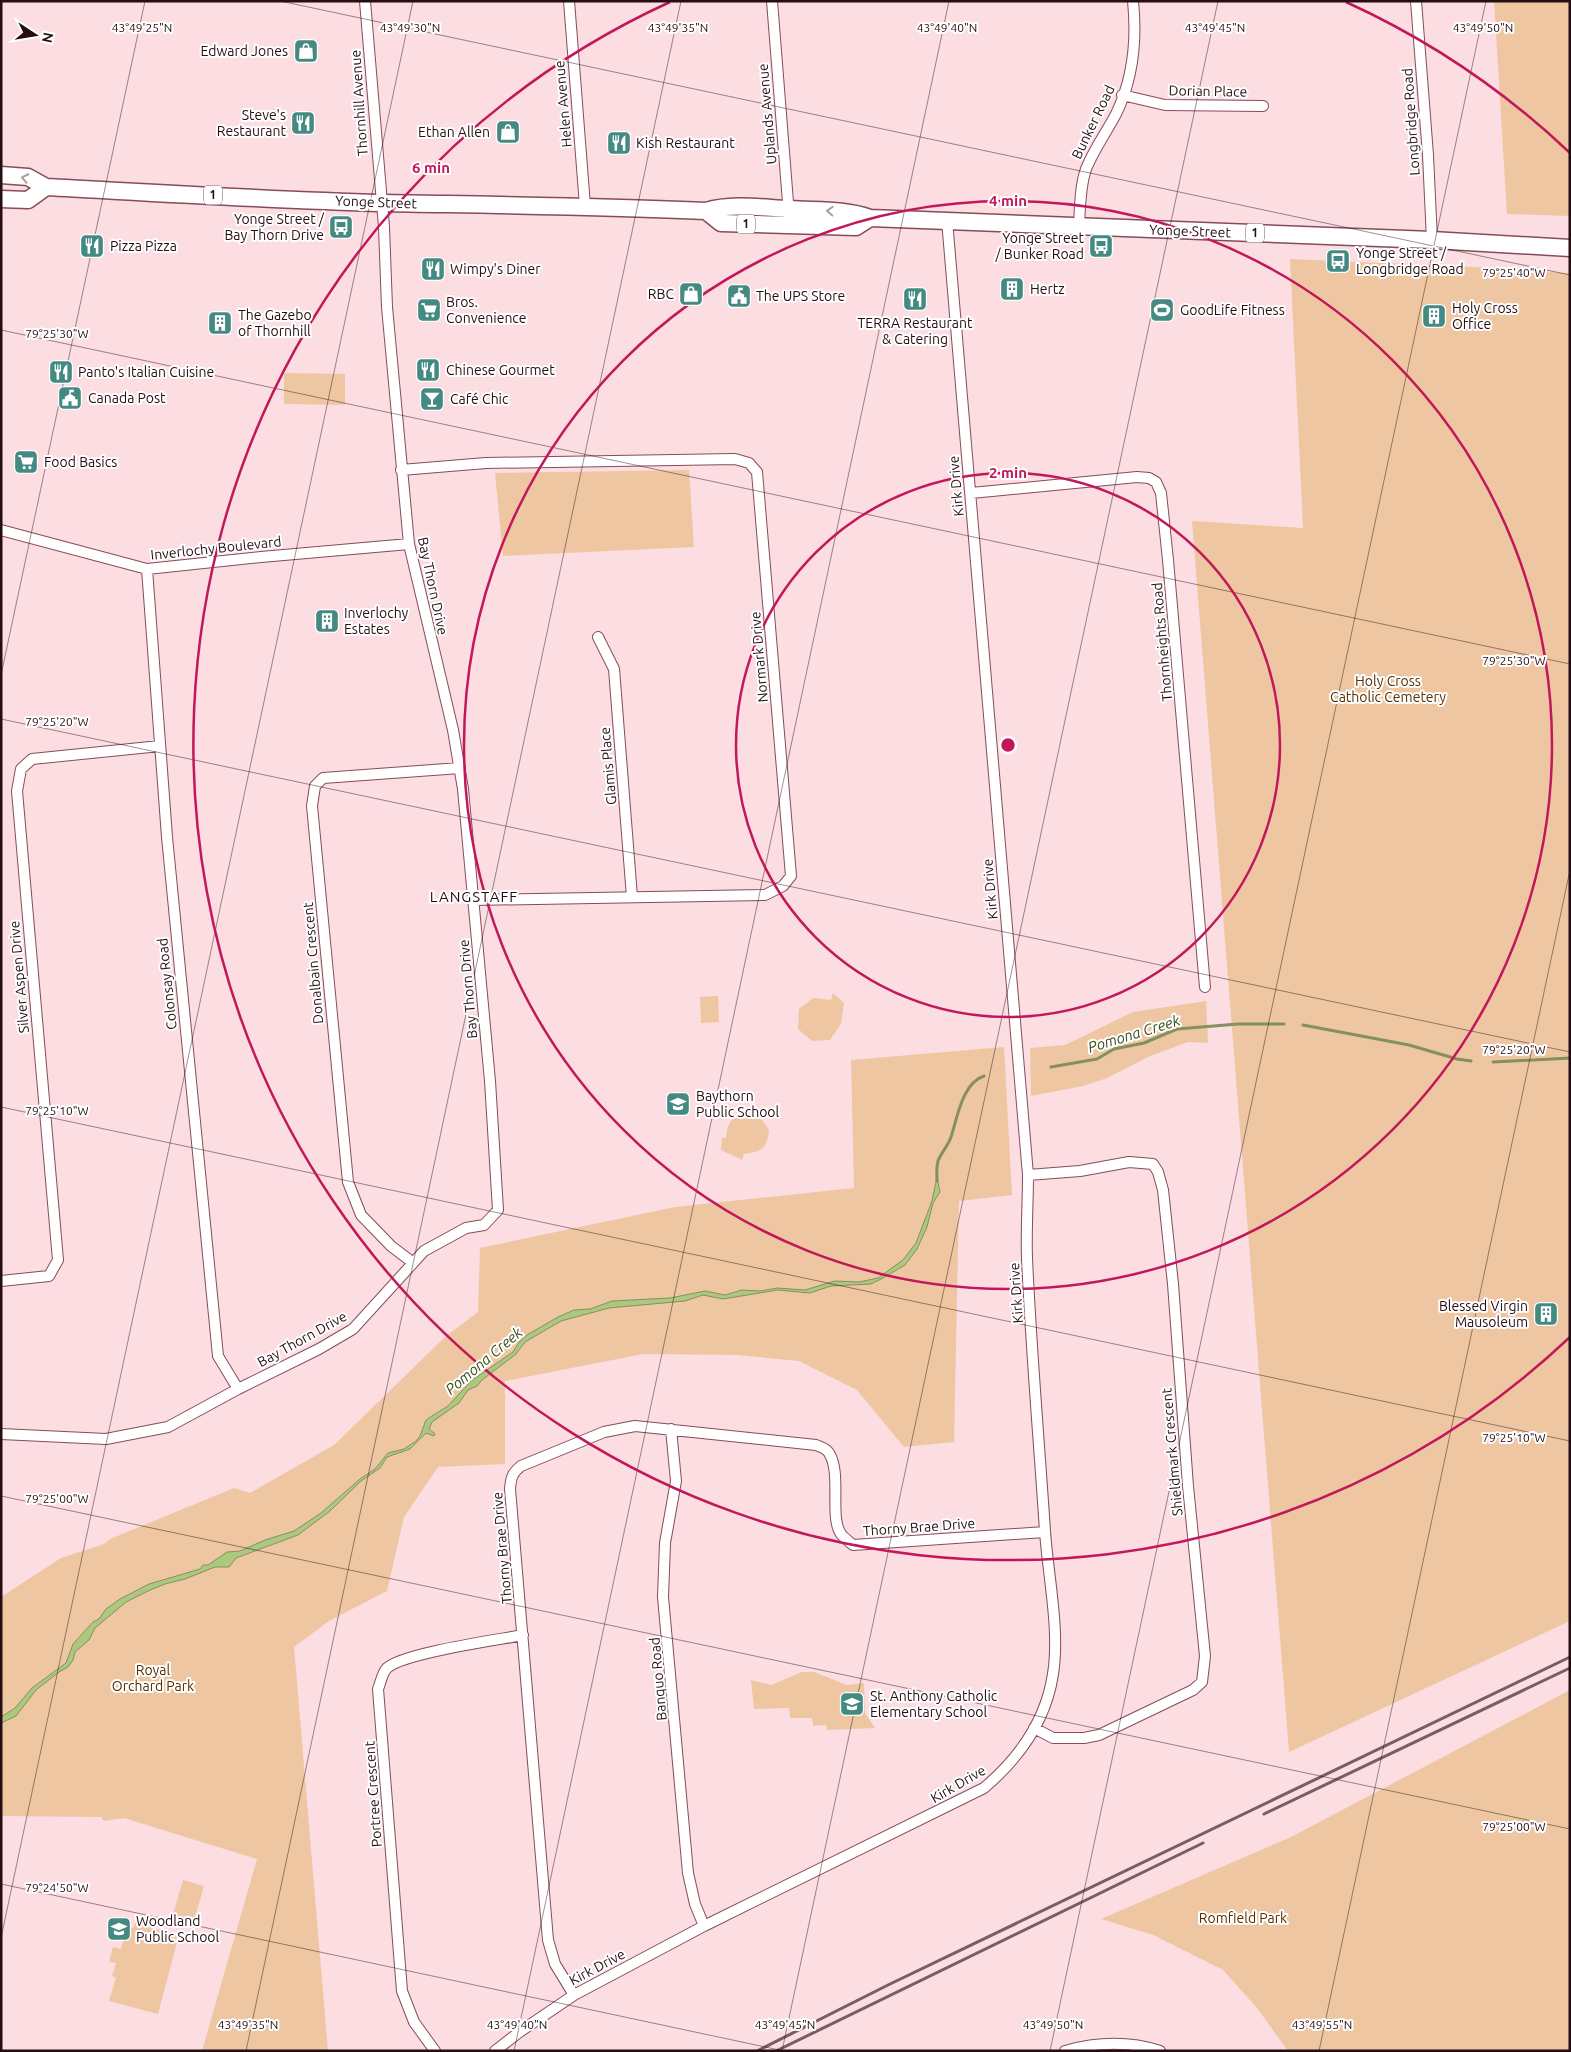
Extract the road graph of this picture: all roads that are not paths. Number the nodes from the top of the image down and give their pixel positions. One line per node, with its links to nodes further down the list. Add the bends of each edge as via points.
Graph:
1 (365, 1): 11 (street, Thornhill Avenue)
2 (569, 1): 12 (street, Helen Avenue)
3 (772, 1): 13 (street, Uplands Avenue)
4 (1133, 1): 6 (street, Bunker Road, via 1134,52)
5 (1416, 1): 16 (street, Longbridge Road)
6 (1122, 95): 7 (street, Dorian Place, via 1166,105); 15 (street, Bunker Road, via 1086,170)
7 (1263, 106)
8 (1, 175): 9 (main road, Yonge Street / 1, one-way to 8, via 28,177)
9 (46, 187): 10 (main road, via 28,200); 11 (main road, Yonge Street / 1)
10 (1, 199)
11 (380, 203): 12 (main road, Yonge Street / 1); 18 (street, Bay Thorn Drive)
12 (585, 206): 13 (main road, Yonge Street / 1, via 706,211 720,223)
13 (789, 217): 14 (main road, Yonge Street / 1, via 856,227 870,218)
14 (947, 220): 15 (main road, Yonge Street / 1); 19 (street, Kirk Drive)
15 (1079, 226): 16 (main road, Yonge Street / 1)
16 (1432, 240): 17 (main road, Yonge Street / 1)
17 (1570, 248)
18 (401, 470): 21 (street, Bay Thorn Drive); 26 (street, Normark Drive, via 486,463 736,459 749,463 757,472 791,876 784,886 765,896)
19 (971, 492): 28 (street, Thornheights Road, via 1137,477 1156,482 1161,493 1168,560); 29 (street, Kirk Drive)
20 (1, 530): 22 (street, Inverlochy Boulevard)
21 (409, 544): 22 (street, Inverlochy Boulevard); 25 (street, Bay Thorn Drive)
22 (147, 570): 24 (street, Colonsay Road)
23 (598, 637): 26 (street, Glamis Place, via 614,669)
24 (160, 746): 31 (street, Silver Aspen Drive, via 32,759 20,769 17,791 58,1260 49,1276); 32 (street, Colonsay Road, via 166,837 218,1356)
25 (460, 768): 27 (street, Bay Thorn Drive); 30 (street, Donalbain Crescent, via 323,778 315,786 312,806 348,1182 361,1215)
26 (632, 897): 27 (street, Normark Drive)
27 (473, 900): 30 (street, Bay Thorn Drive, via 498,1210 484,1225 448,1236)
28 (1205, 987)
29 (1028, 1175): 35 (street, Kirk Drive, via 1027,1257); 37 (street, Shieldmark Crescent, via 1080,1171 1129,1162 1153,1164 1158,1172 1163,1190 1173,1284 1205,1656 1202,1682 1193,1690 1099,1734 1084,1738 1053,1738)
30 (412, 1262): 32 (street, Bay Thorn Drive, via 353,1329)
31 (1, 1281)
32 (238, 1389): 34 (street, Bay Thorn Drive, via 168,1427 126,1437)
33 (671, 1429): 35 (street, Thorny Brae Drive, via 816,1445 825,1449 832,1463 838,1527 854,1545); 36 (street, Thorny Brae Drive, via 635,1426 604,1432 514,1471 510,1489); 38 (street, Banquo Road, via 676,1481 665,1543 663,1596 688,1873 694,1904)
34 (1, 1434)
35 (1045, 1532): 37 (street, Kirk Drive, via 1055,1646 1049,1694)
36 (523, 1635): 39 (street, Thorny Brae Drive, via 548,1940 555,1964); 40 (street, Portree Crescent, via 408,1658 388,1667 378,1689 402,1992 414,2022)
37 (1034, 1728): 38 (street, Kirk Drive, via 1015,1759 984,1788)
38 (704, 1926): 39 (street, Kirk Drive)
39 (574, 1995): 41 (street, Kirk Drive)
40 (435, 2051)
41 (495, 2051)
42 (1065, 2051): 43 (street, via 1111,2043)
43 (1160, 2051)

